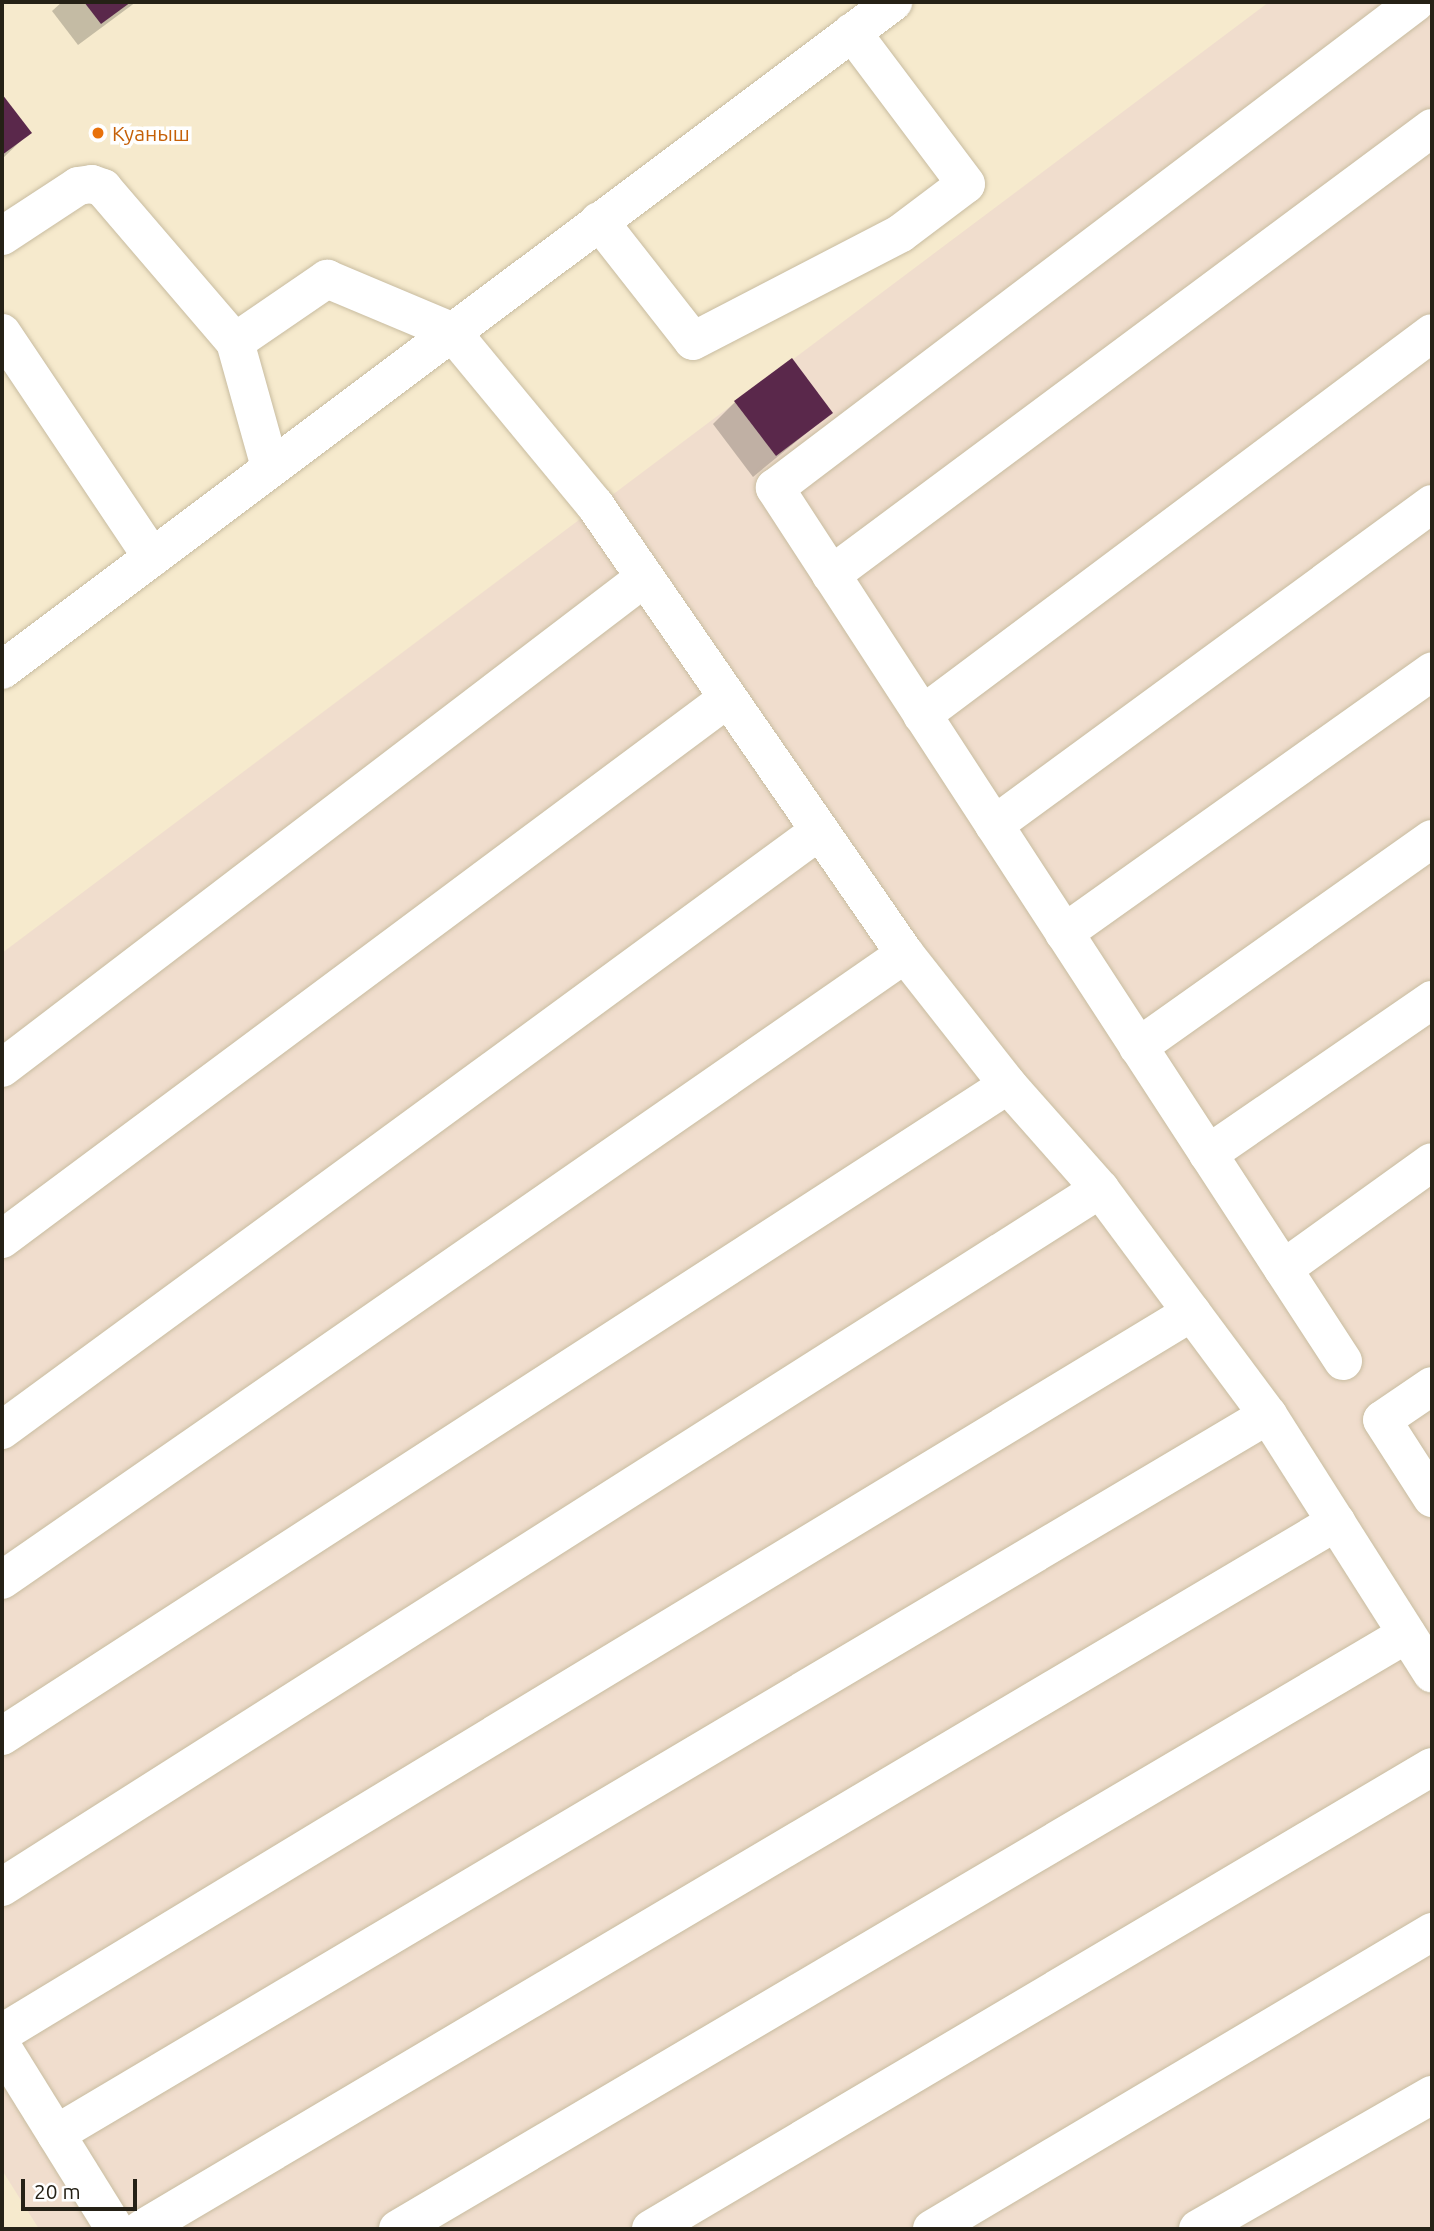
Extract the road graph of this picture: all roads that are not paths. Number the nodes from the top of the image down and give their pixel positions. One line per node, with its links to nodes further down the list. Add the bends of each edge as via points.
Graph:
1 (893, 2): 3 (main road)
2 (1416, 2): 14 (main road, via 775,488)
3 (852, 32): 5 (main road); 5 (main road, via 966,184 901,233 692,341)
4 (1432, 128): 14 (main road)
5 (599, 221): 7 (main road)
6 (2, 236): 10 (main road, via 78,186 103,188)
7 (451, 331): 10 (main road, via 327,279); 11 (main road); 15 (main road, via 595,505)
8 (2, 332): 13 (main road)
9 (1432, 333): 19 (main road)
10 (235, 342): 11 (main road)
11 (270, 467): 13 (main road)
12 (1432, 504): 20 (main road)
13 (152, 556): 16 (main road)
14 (831, 575): 19 (main road)
15 (644, 578): 18 (main road); 27 (main road)
16 (2, 670)
17 (1432, 671): 23 (main road)
18 (727, 699): 21 (main road); 32 (main road)
19 (922, 715): 20 (main road)
20 (993, 825): 23 (main road)
21 (818, 832): 24 (main road); 38 (main road)
22 (1432, 839): 26 (main road)
23 (1064, 933): 26 (main road)
24 (905, 954): 28 (main road); 41 (main road)
25 (1432, 1000): 29 (main road)
26 (1138, 1047): 29 (main road)
27 (2, 1068)
28 (1008, 1084): 31 (main road); 44 (main road)
29 (1208, 1154): 33 (main road)
30 (1432, 1162): 33 (main road)
31 (1100, 1189): 34 (main road); 46 (main road)
32 (2, 1239)
33 (1283, 1269): 35 (main road)
34 (1192, 1312): 37 (main road); 48 (main road)
35 (1343, 1361)
36 (1432, 1386): 39 (main road, via 1382,1420)
37 (1268, 1415): 40 (main road); 51 (main road)
38 (2, 1430)
39 (1432, 1498)
40 (1336, 1522): 42 (main road); 53 (main road)
41 (2, 1580)
42 (1407, 1634): 43 (main road); 54 (main road)
43 (1432, 1673)
44 (2, 1736)
45 (1432, 1768): 55 (main road)
46 (2, 1887)
47 (1432, 1932): 56 (main road)
48 (2, 2033)
49 (2, 2047): 51 (main road)
50 (1432, 2095): 57 (main road)
51 (56, 2134): 52 (main road)
52 (115, 2229)
53 (142, 2229)
54 (398, 2229)
55 (652, 2229)
56 (932, 2229)
57 (1198, 2229)

